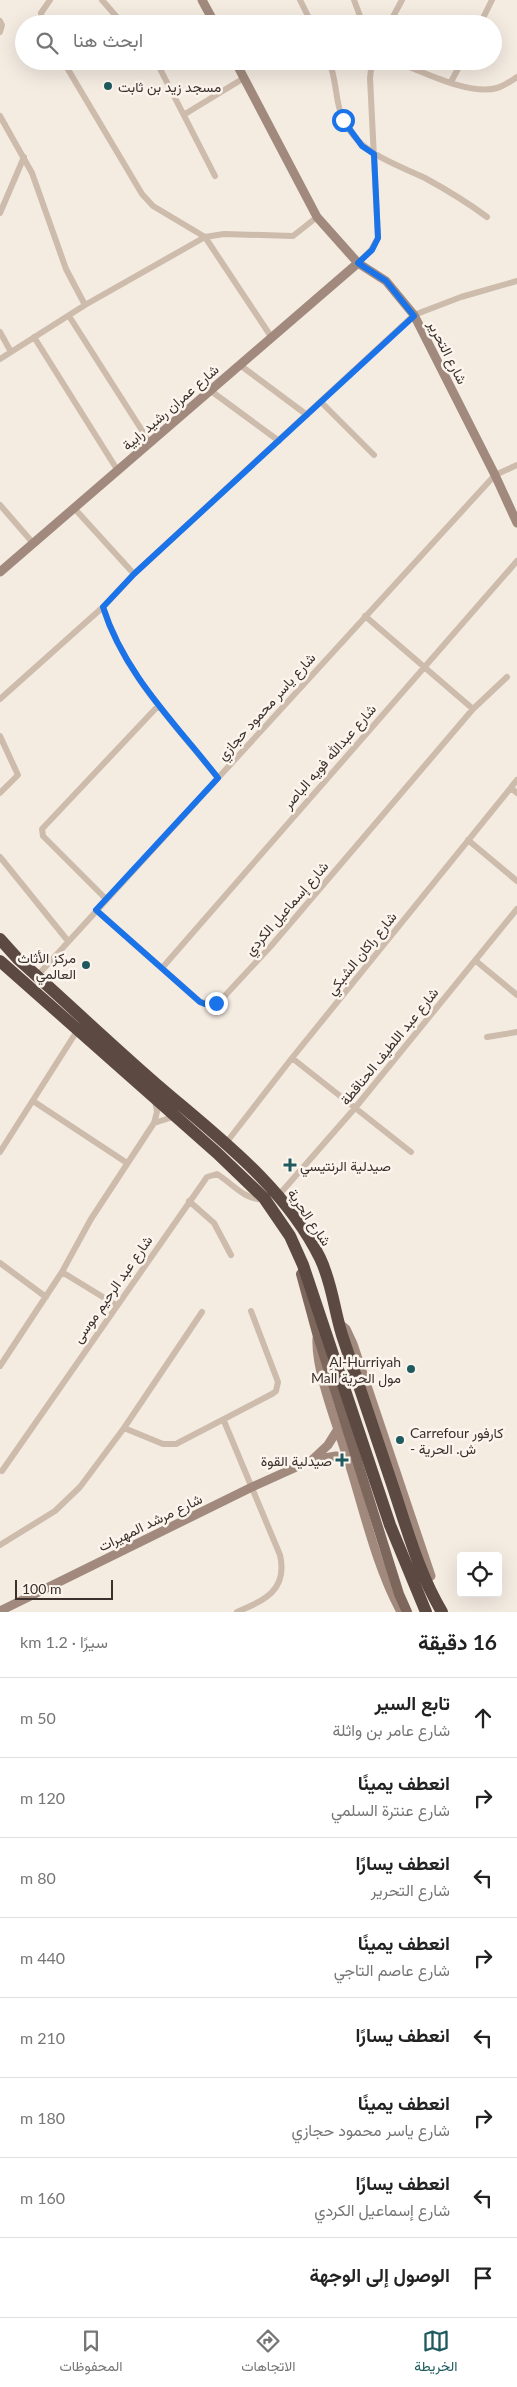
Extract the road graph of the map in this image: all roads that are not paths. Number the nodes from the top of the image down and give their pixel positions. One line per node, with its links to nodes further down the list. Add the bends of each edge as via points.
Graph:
1 (50, 0): 8 (street)
2 (102, 0): 9 (street)
3 (202, 0): 10 (street)
4 (300, 0): 11 (street)
5 (354, 0): 12 (street)
6 (402, 0): 13 (street)
7 (492, 0): 14 (street)
8 (42, 15)
9 (115, 15)
10 (210, 15)
11 (308, 15)
12 (360, 15)
13 (394, 15)
14 (484, 15)
15 (0, 21): 16 (street)
16 (0, 32)
17 (67, 70): 35 (street, via 142,194 153,206)
18 (161, 70): 27 (street)
19 (240, 70): 25 (street, شارع التحرير)
20 (331, 70): 29 (street, via 343,120 362,146)
21 (371, 70): 29 (street)
22 (419, 70): 26 (street)
23 (457, 70): 26 (street)
24 (517, 77): 26 (street, via 486,90)
25 (244, 78): 27 (street); 33 (street, شارع التحرير)
26 (451, 82)
27 (185, 114): 31 (street)
28 (0, 116): 30 (street)
29 (374, 154): 34 (street, via 425,178); 36 (street, via 378,238 372,250)
30 (24, 157): 32 (street); 38 (street, via 71,280)
31 (215, 176)
32 (0, 213)
33 (317, 217): 35 (street, via 294,236 224,234); 36 (street, شارع التحرير)
34 (487, 217)
35 (205, 237): 38 (street); 43 (street)
36 (358, 263): 40 (street, شارع التحرير, via 386,281); 43 (street, شارع عمران رشيد رابية)
37 (517, 281): 40 (street, via 461,297)
38 (85, 306): 39 (street)
39 (69, 316): 42 (street); 51 (street)
40 (414, 316): 48 (street); 55 (street, شارع التحرير)
41 (0, 332): 44 (street)
42 (34, 338): 44 (street); 54 (street)
43 (272, 338): 46 (street, شارع عمران رشيد رابية)
44 (11, 352): 45 (street)
45 (0, 360)
46 (240, 365): 47 (street, شارع عمران رشيد رابية); 49 (street)
47 (211, 391): 50 (street); 51 (street, شارع عمران رشيد رابية)
48 (321, 402): 49 (street); 52 (street)
49 (307, 415): 50 (street)
50 (279, 441): 62 (street)
51 (150, 443): 54 (street, شارع عمران رشيد رابية)
52 (374, 455)
53 (517, 466): 55 (street)
54 (118, 471): 57 (street, شارع عمران رشيد رابية)
55 (495, 474): 58 (street, شارع التحرير); 64 (street, شارع ياسر محمود حجازي)
56 (0, 505): 59 (street)
57 (74, 508): 59 (street, شارع عمران رشيد رابية); 62 (street)
58 (517, 523)
59 (33, 543): 61 (street, شارع عمران رشيد رابية)
60 (517, 561): 65 (street, شارع عبدالله فويه الباصر)
61 (0, 572)
62 (134, 574): 63 (street)
63 (103, 607): 67 (street); 68 (street, via 122,652)
64 (365, 616): 65 (street); 71 (street, شارع ياسر محمود حجازي)
65 (424, 666): 69 (street); 86 (street, شارع عبدالله فويه الباصر)
66 (507, 677): 69 (street, شارع إسماعيل الكردي)
67 (0, 699)
68 (158, 706): 71 (street); 79 (street, via 42,829 43,836)
69 (473, 709): 86 (street, شارع إسماعيل الكردي, via 271,946 220,1001 212,1004 200,1002)
70 (0, 736): 74 (street, via 18,775)
71 (218, 778): 79 (street, شارع ياسر محمود حجازي)
72 (517, 780): 73 (street, شارع راكان الشبكي)
73 (511, 788): 75 (street); 76 (street, شارع راكان الشبكي)
74 (0, 793)
75 (517, 793)
76 (468, 840): 78 (street); 92 (street, شارع راكان الشبكي)
77 (0, 857): 83 (street)
78 (517, 881)
79 (106, 899): 81 (street, شارع ياسر محمود حجازي)
80 (517, 909): 85 (street, شارع عبد اللطيف الحناقطة)
81 (96, 910): 83 (street, شارع ياسر محمود حجازي); 86 (street, شارع إسماعيل الكردي)
82 (0, 940): 87 (highway, شارع الحرية)
83 (68, 941): 87 (street, شارع ياسر محمود حجازي)
84 (0, 961): 89 (highway, شارع الحرية)
85 (476, 961): 88 (street); 95 (street, شارع عبد اللطيف الحناقطة)
86 (162, 968)
87 (37, 976): 98 (highway, شارع الحرية)
88 (517, 996)
89 (77, 1031): 93 (highway, شارع الحرية); 94 (street)
90 (517, 1032): 91 (street)
91 (487, 1037)
92 (292, 1058): 95 (street); 98 (street, شارع راكان الشبكي)
93 (155, 1098): 96 (highway, شارع الحرية); 97 (street, via 158,1112)
94 (33, 1101): 99 (street); 101 (street)
95 (356, 1108): 100 (street); 102 (street, شارع عبد اللطيف الحناقطة)
96 (176, 1116): 97 (street); 103 (highway, شارع الحرية)
97 (154, 1123): 101 (street)
98 (226, 1143): 102 (highway, شارع الحرية)
99 (0, 1152)
100 (411, 1152)
101 (128, 1163): 108 (street)
102 (278, 1196): 113 (highway, شارع الحرية, via 320,1259 330,1284)
103 (264, 1198): 104 (street, شارع عبد الرحيم موسى, via 248,1197 214,1174 207,1177); 107 (highway, شارع الحرية, via 290,1236)
104 (189, 1201): 105 (street, via 214,1223); 110 (street, شارع عبد الرحيم موسى)
105 (231, 1255)
106 (0, 1264): 109 (street)
107 (303, 1265): 114 (main road, via 302,1278); 128 (highway, شارع الحرية, via 390,1525)
108 (62, 1272): 109 (street); 110 (street)
109 (46, 1296): 115 (street)
110 (116, 1305): 121 (street, شارع عبد الرحيم موسى)
111 (251, 1311): 116 (street, via 278,1386 266,1400)
112 (202, 1312): 117 (street)
113 (338, 1322): 129 (highway, شارع الحرية, via 413,1547); 130 (street, via 346,1329 353,1344 427,1568)
114 (317, 1333): 118 (street, via 317,1352); 127 (main road, via 386,1556)
115 (0, 1366)
116 (224, 1421): 117 (street, via 170,1445); 122 (street)
117 (124, 1428): 123 (street, via 69,1499 35,1525)
118 (338, 1429): 119 (street); 120 (street, شارع مرشد المهيرات, via 328,1445)
119 (348, 1458): 120 (street, شارع مرشد المهيرات, via 336,1456); 126 (street, via 381,1562)
120 (312, 1460): 122 (street, شارع مرشد المهيرات)
121 (2, 1471)
122 (252, 1487): 124 (street, شارع مرشد المهيرات); 125 (street, via 284,1570 270,1594)
123 (0, 1545)
124 (0, 1611)
125 (237, 1612)
126 (401, 1612)
127 (407, 1612)
128 (426, 1612)
129 (442, 1612)
130 (448, 1612)

